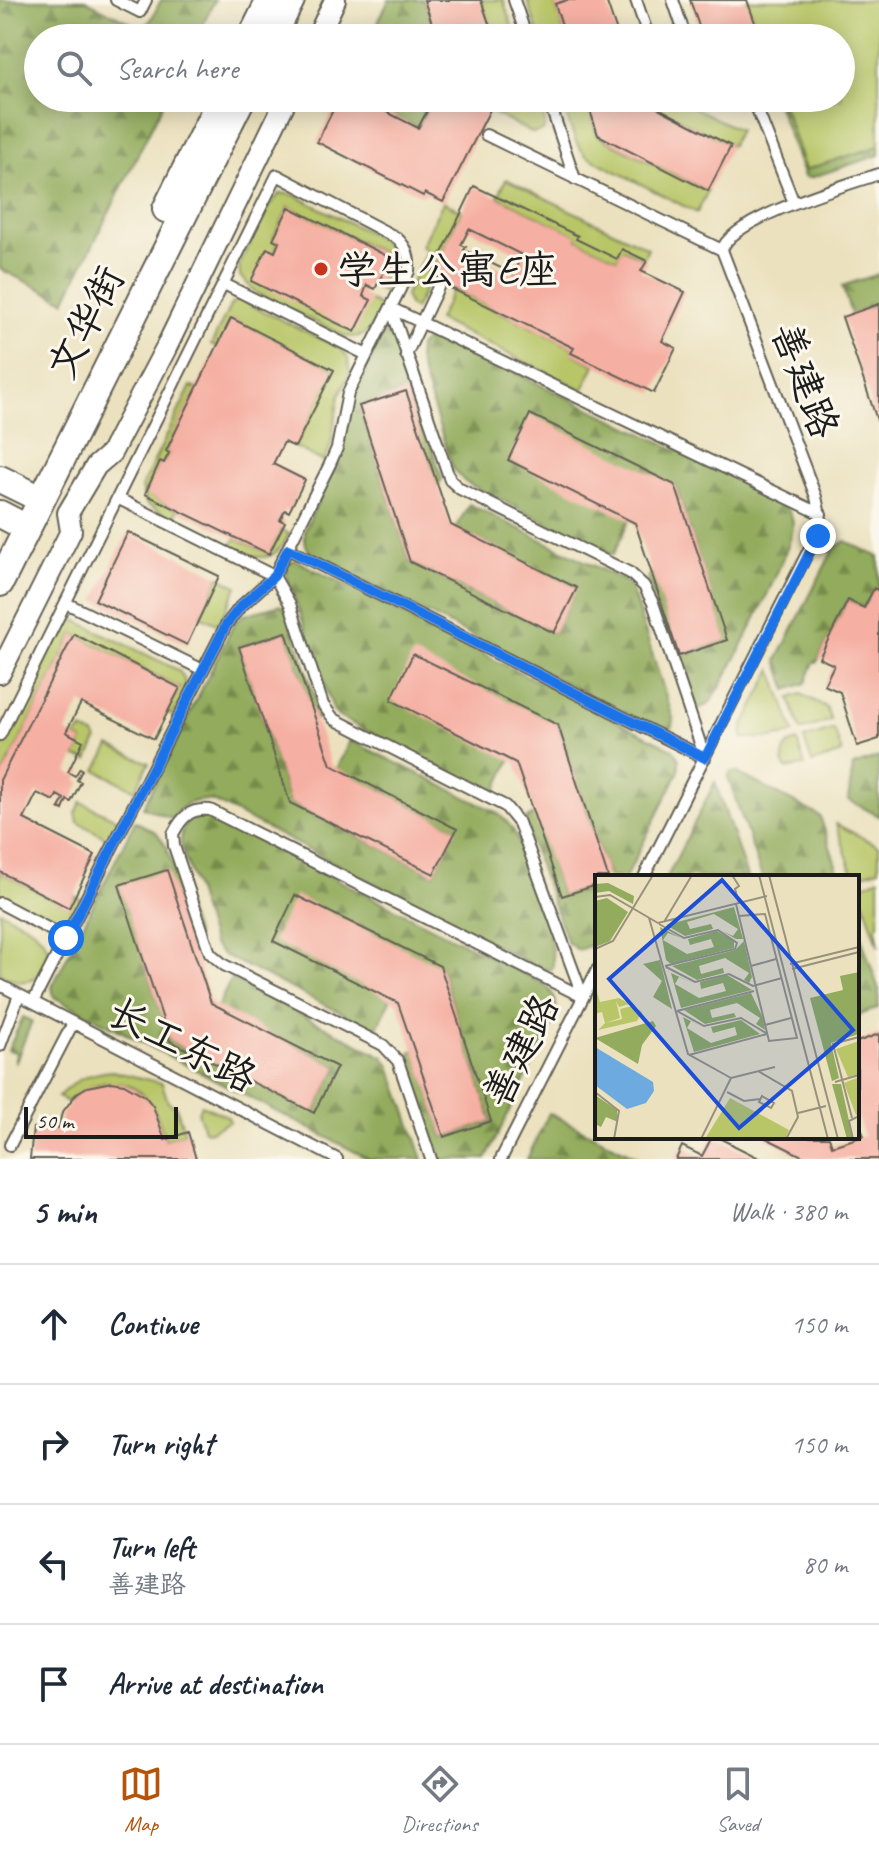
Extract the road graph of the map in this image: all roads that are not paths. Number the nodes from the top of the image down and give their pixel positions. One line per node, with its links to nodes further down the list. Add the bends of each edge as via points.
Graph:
1 (116, 0): 2 (lane, via 140,12)
2 (146, 0)
3 (270, 0): 9 (street)
4 (291, 0): 10 (street)
5 (335, 0): 11 (street)
6 (514, 0): 12 (lane)
7 (636, 0): 13 (lane)
8 (673, 0): 14 (lane)
9 (258, 24)
10 (279, 24)
11 (324, 24)
12 (522, 24)
13 (644, 24)
14 (681, 24)
15 (214, 112): 32 (street, 文华街)
16 (235, 112): 32 (street, 文华街)
17 (280, 112): 42 (street, via 111,453 96,466 68,513 71,531)
18 (553, 112): 22 (lane)
19 (758, 112): 23 (lane)
20 (486, 135): 22 (lane)
21 (879, 174): 23 (lane)
22 (575, 179): 24 (lane)
23 (794, 203): 24 (lane, via 735,233)
24 (722, 250): 34 (lane, 善建路)
25 (440, 283): 28 (lane)
26 (224, 284): 27 (lane, via 277,175 406,247 409,271); 29 (lane); 33 (lane)
27 (391, 308): 28 (lane); 29 (lane); 30 (lane)
28 (422, 323): 30 (lane); 34 (lane)
29 (367, 355): 37 (lane, via 348,393 337,448)
30 (406, 355): 44 (lane, via 454,485 630,573 644,586)
31 (0, 479): 32 (street)
32 (33, 496): 35 (street, 文华街)
33 (117, 498): 38 (lane); 40 (lane)
34 (821, 514): 44 (lane, via 818,536)
35 (13, 520): 36 (street, 文华街); 39 (street, 文华街)
36 (0, 544)
37 (288, 549): 38 (lane); 44 (lane)
38 (274, 576): 41 (lane, via 232,616); 51 (lane, via 290,604 328,713 514,813)
39 (0, 583)
40 (66, 603): 41 (lane); 43 (lane)
41 (203, 670): 47 (lane)
42 (0, 673)
43 (0, 735)
44 (705, 758): 45 (lane)
45 (645, 875)
46 (0, 903): 47 (lane)
47 (66, 938): 52 (lane)
48 (595, 974): 51 (lane, 善建路)
49 (0, 985): 50 (lane, 长工东路)
50 (19, 995): 52 (lane, 长工东路); 54 (lane)
51 (583, 997): 57 (lane, via 210,810 187,813 173,834 174,846 210,953 391,1052); 58 (lane, 善建路)
52 (33, 1002): 53 (lane, 长工东路)
53 (73, 1023): 55 (lane); 56 (lane, 长工东路)
54 (0, 1046)
55 (10, 1145)
56 (337, 1159)
57 (431, 1159)
58 (501, 1159)

